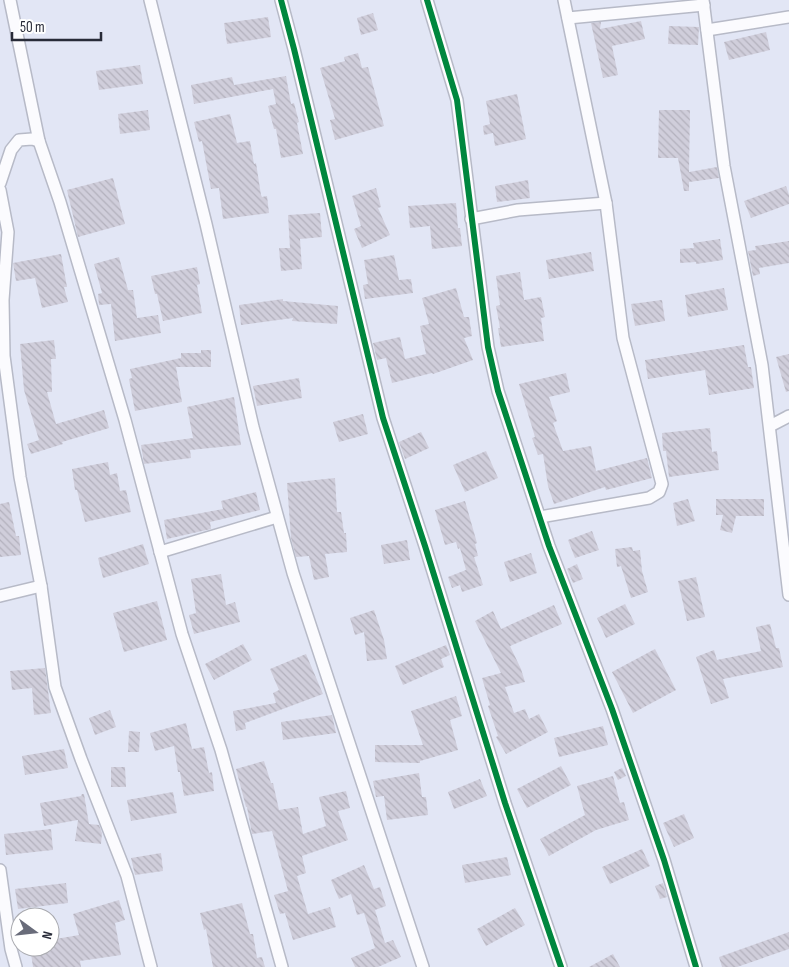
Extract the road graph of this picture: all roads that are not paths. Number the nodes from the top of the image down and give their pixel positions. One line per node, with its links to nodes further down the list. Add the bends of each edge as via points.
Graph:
1 (10, 0): 10 (street)
2 (150, 0): 17 (street, via 253,427)
3 (281, 0): 28 (street, via 383,418)
4 (428, 0): 14 (street, via 457,100)
5 (564, 0): 8 (street)
6 (704, 3): 8 (street); 9 (street)
7 (789, 17): 9 (street)
8 (568, 18): 13 (street)
9 (707, 30): 16 (street, via 724,166 762,365)
10 (39, 141): 11 (street, via 19,140 11,150); 19 (street, via 125,420)
11 (0, 182)
12 (0, 190): 20 (street, via 8,232 3,300 4,356 20,477)
13 (606, 204): 14 (street, via 518,210); 18 (street, via 623,338 662,484 659,492 649,498)
14 (471, 219): 18 (street, via 488,347 498,391)
15 (789, 416): 16 (street)
16 (770, 426): 21 (street)
17 (278, 517): 19 (street); 27 (street, via 293,573)
18 (540, 517): 29 (street, via 622,738)
19 (160, 552): 26 (street, via 182,634 221,750)
20 (41, 586): 22 (street); 25 (street, via 55,687 127,876)
21 (789, 595)
22 (0, 596)
23 (0, 870): 24 (street)
24 (16, 967)
25 (151, 967)
26 (282, 967)
27 (423, 967)
28 (561, 967)
29 (696, 967)

